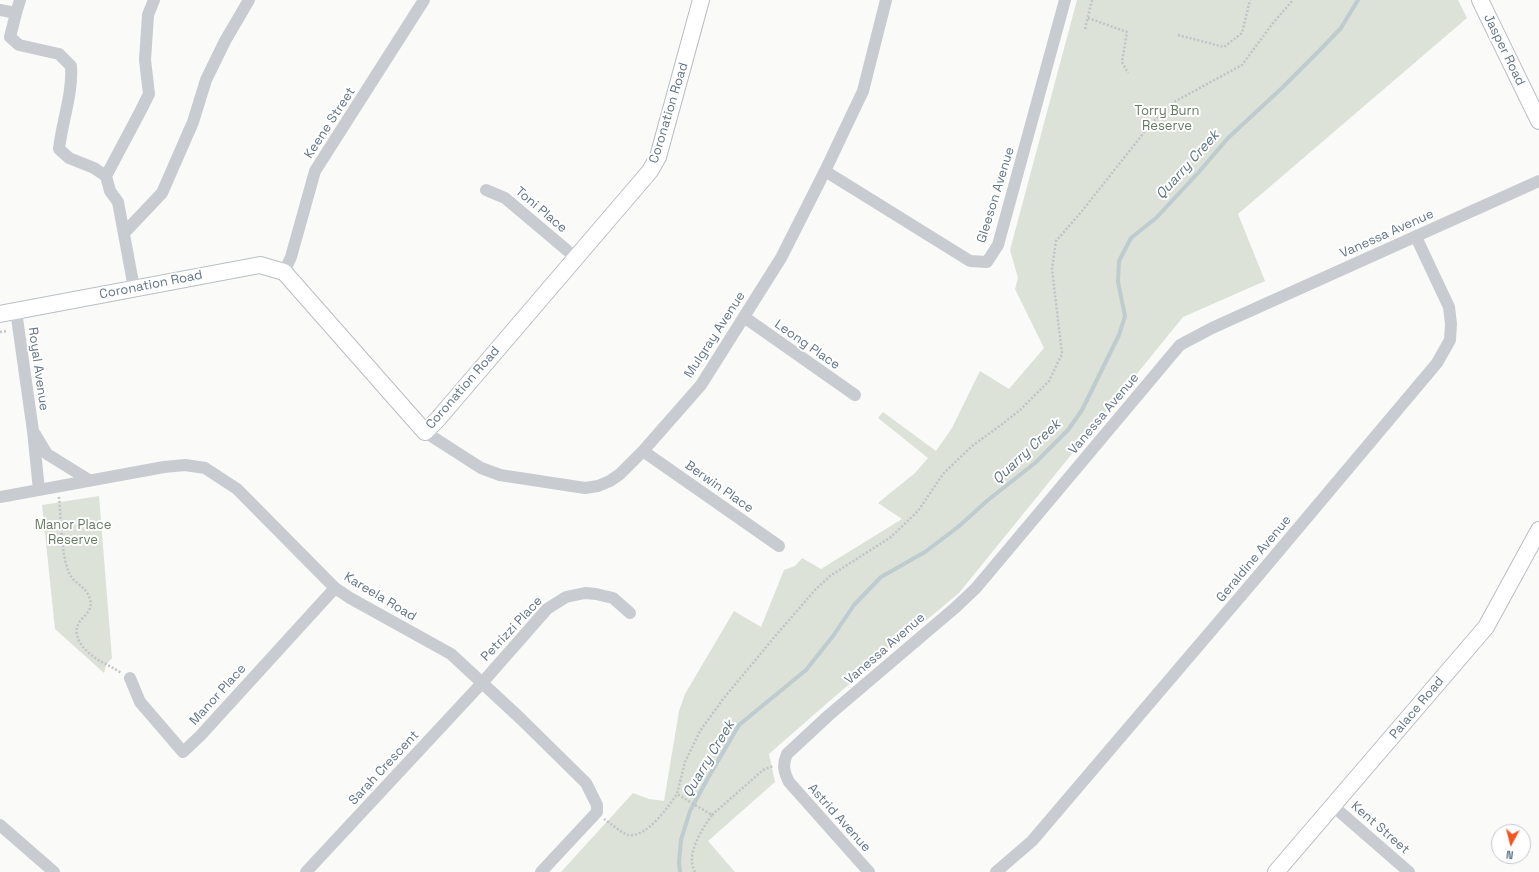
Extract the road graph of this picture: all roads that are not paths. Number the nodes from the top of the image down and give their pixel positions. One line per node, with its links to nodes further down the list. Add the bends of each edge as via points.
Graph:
1 (20, 0): 10 (street)
2 (154, 0): 13 (street, via 148,15 145,60 149,94)
3 (249, 0): 16 (street, via 224,41 206,80 193,122 162,193)
4 (424, 0): 19 (street, Keene Street, via 315,171 291,257)
5 (701, 0): 18 (street, Coronation Road, via 658,157 650,171)
6 (886, 0): 12 (street, Mulgray Avenue, via 863,91)
7 (1065, 0): 12 (street, Gleeson Avenue, via 998,245 987,262 970,261)
8 (1480, 0): 11 (street, Jasper Road)
9 (0, 10): 10 (street)
10 (16, 13): 13 (street, via 10,37 19,44 59,54 70,66 72,79 59,149 69,158)
11 (1539, 120)
12 (825, 170): 23 (street, Mulgray Avenue, via 781,258)
13 (106, 176): 16 (street, via 110,191 118,202)
14 (1539, 181): 17 (street, Vanessa Avenue)
15 (486, 190): 18 (street, Toni Place, via 505,198)
16 (124, 232): 20 (street)
17 (1416, 237): 37 (street, Vanessa Avenue, via 1212,328 1180,345 976,588 787,754 783,762); 44 (street, Geraldine Avenue, via 1449,307 1450,340 1437,363 1032,841)
18 (575, 257): 26 (street, Coronation Road)
19 (284, 272): 20 (street, Coronation Road, via 260,265); 26 (street, Coronation Road)
20 (134, 288): 21 (street, Coronation Road)
21 (16, 311): 22 (street, Coronation Road); 25 (street, Royal Avenue)
22 (0, 314)
23 (744, 318): 24 (street, Leong Place); 27 (street, Mulgray Avenue, via 701,385)
24 (855, 395)
25 (33, 431): 28 (street, Royal Avenue, via 47,454); 29 (street, Royal Avenue)
26 (425, 432): 27 (street, Mulgray Avenue, via 481,468 500,475 585,488 610,481)
27 (643, 451): 32 (street, Berwin Place)
28 (89, 480): 29 (street, Kareela Road); 33 (street, Kareela Road, via 164,467 185,465 205,468 237,489)
29 (39, 490): 30 (street)
30 (0, 497)
31 (1539, 530): 38 (street, Palace Road, via 1486,627)
32 (779, 546)
33 (335, 588): 35 (street, Manor Place, via 183,752 140,702); 36 (street, Kareela Road, via 451,654)
34 (630, 613): 36 (street, Petrizzi Place, via 613,598 585,593 566,597 547,609)
35 (130, 678)
36 (482, 683): 41 (street, Sarah Crescent); 42 (street, Kareela Road, via 586,783 594,799 597,812)
37 (789, 782): 43 (street, Astrid Avenue)
38 (1334, 806): 45 (street, Palace Road); 46 (street, Kent Street)
39 (0, 825): 40 (street)
40 (54, 872)
41 (306, 872)
42 (541, 872)
43 (869, 872)
44 (996, 872)
45 (1276, 872)
46 (1409, 872)

